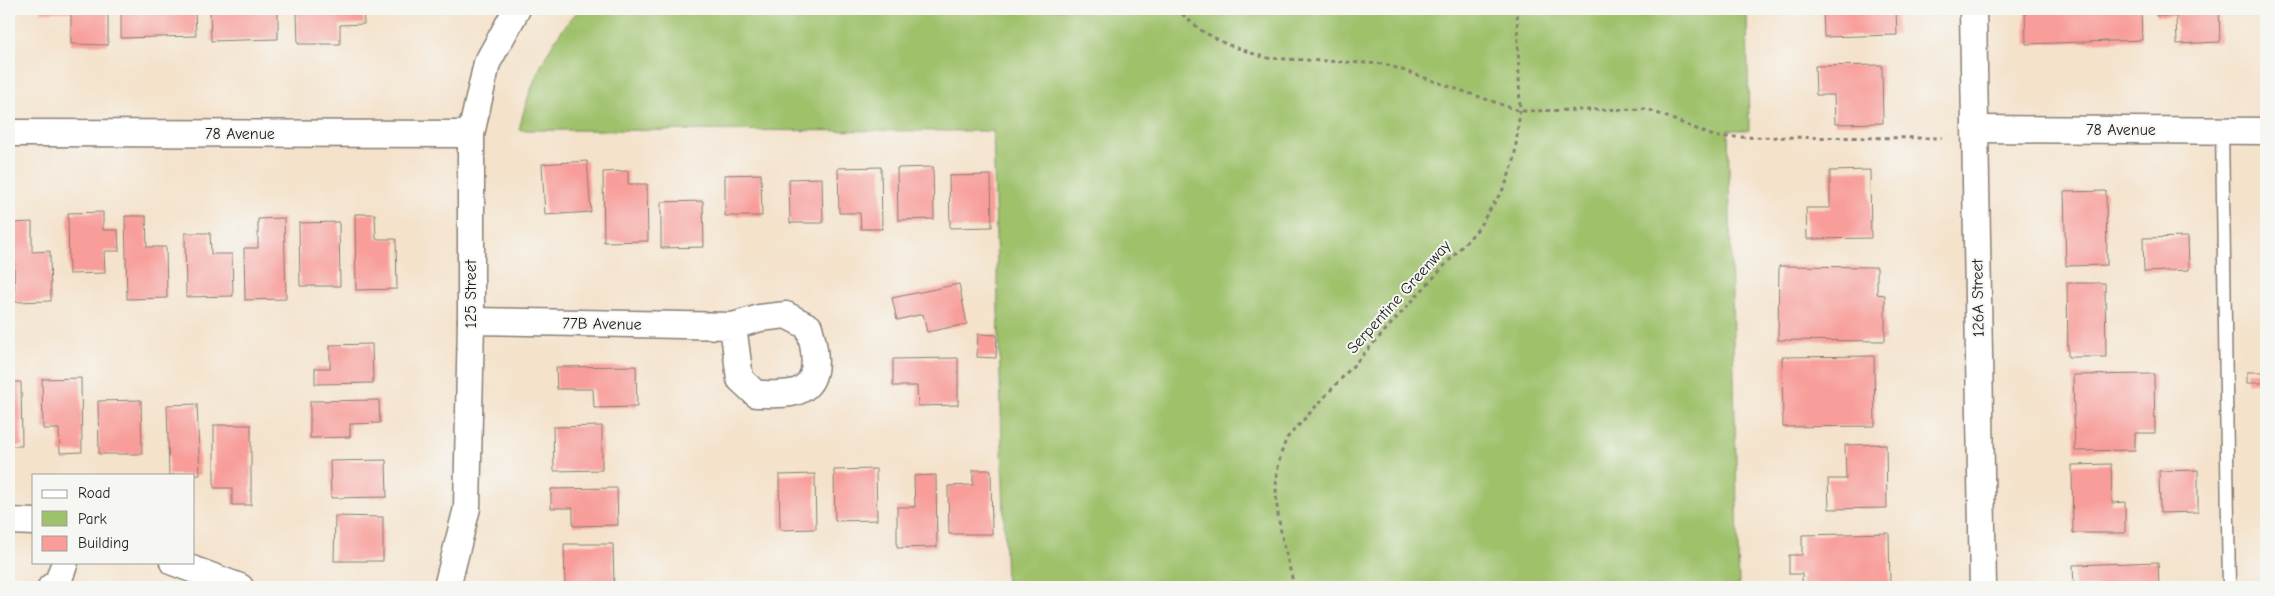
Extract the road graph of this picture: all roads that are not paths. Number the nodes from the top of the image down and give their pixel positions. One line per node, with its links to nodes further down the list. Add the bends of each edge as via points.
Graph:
1 (517, 9): 7 (street, 125 Street, via 487,63)
2 (1973, 9): 3 (street, 126A Street)
3 (1976, 129): 4 (street, 78 Avenue); 17 (street, 126A Street)
4 (2222, 130): 5 (street, 78 Avenue); 18 (lane)
5 (2266, 131)
6 (9, 133): 7 (street, 78 Avenue)
7 (471, 134): 8 (street, 125 Street)
8 (471, 321): 9 (street, 77B Avenue); 16 (street, 125 Street, via 467,508)
9 (733, 326)
10 (9, 521): 11 (street)
11 (32, 522)
12 (64, 564): 14 (street, via 58,582)
13 (178, 564): 15 (street)
14 (51, 587)
15 (240, 587)
16 (448, 587)
17 (1983, 587)
18 (2229, 587)

